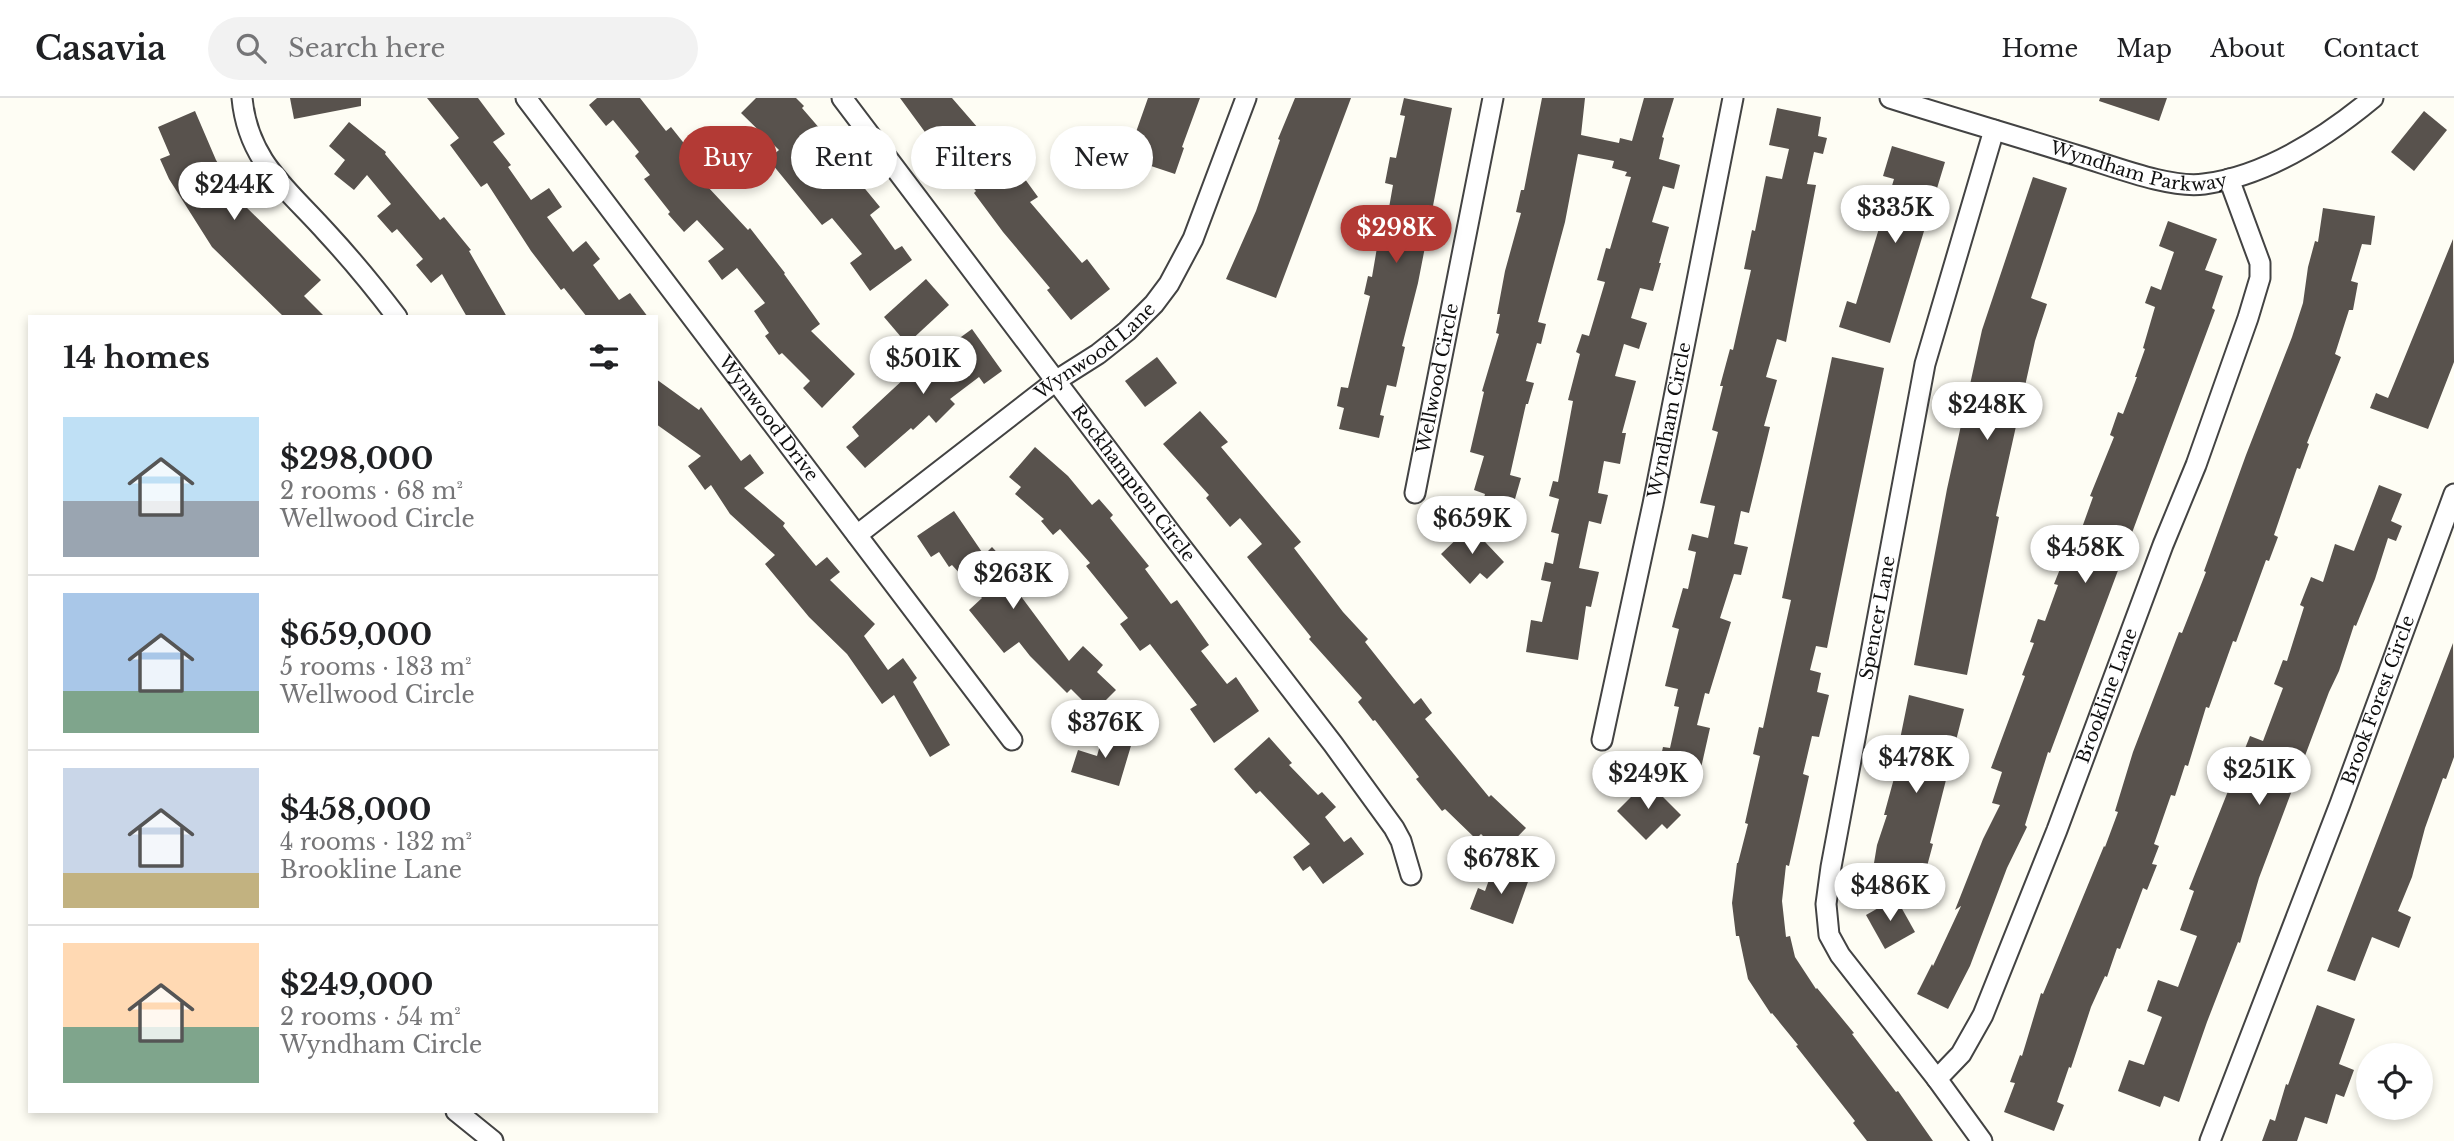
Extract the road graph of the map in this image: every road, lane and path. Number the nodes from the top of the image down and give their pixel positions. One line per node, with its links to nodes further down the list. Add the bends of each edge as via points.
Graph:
1 (242, 98): 11 (street, via 247,123 271,175)
2 (526, 98): 15 (street, Wynwood Drive)
3 (842, 98): 12 (street, Rockhampton Circle)
4 (1246, 98): 12 (street, Wynwood Lane, via 1193,239 1169,284 1127,331)
5 (1493, 98): 13 (street, Wellwood Circle)
6 (1732, 98): 17 (street, Wyndham Circle)
7 (1890, 98): 9 (street, Wyndham Parkway)
8 (2374, 98): 10 (street, Wyndham Parkway, via 2313,142)
9 (1994, 130): 10 (street, Wyndham Parkway, via 2150,177 2202,185); 19 (street, Spencer Lane, via 1925,364 1826,905 1829,935 1840,955)
10 (2229, 179): 19 (street, Brookline Lane, via 2260,262 2248,318 2196,465 1983,1015 1961,1054)
11 (395, 315)
12 (1057, 380): 15 (street, Wynwood Lane); 18 (street, Rockhampton Circle, via 1394,828)
13 (1415, 493)
14 (2454, 494): 23 (street, Brook Forest Circle)
15 (857, 535): 16 (street, Wynwood Drive)
16 (1012, 740)
17 (1602, 740)
18 (1411, 875)
19 (1937, 1079): 22 (street)
20 (458, 1113): 21 (street)
21 (492, 1141)
22 (1982, 1141)
23 (2210, 1141)

